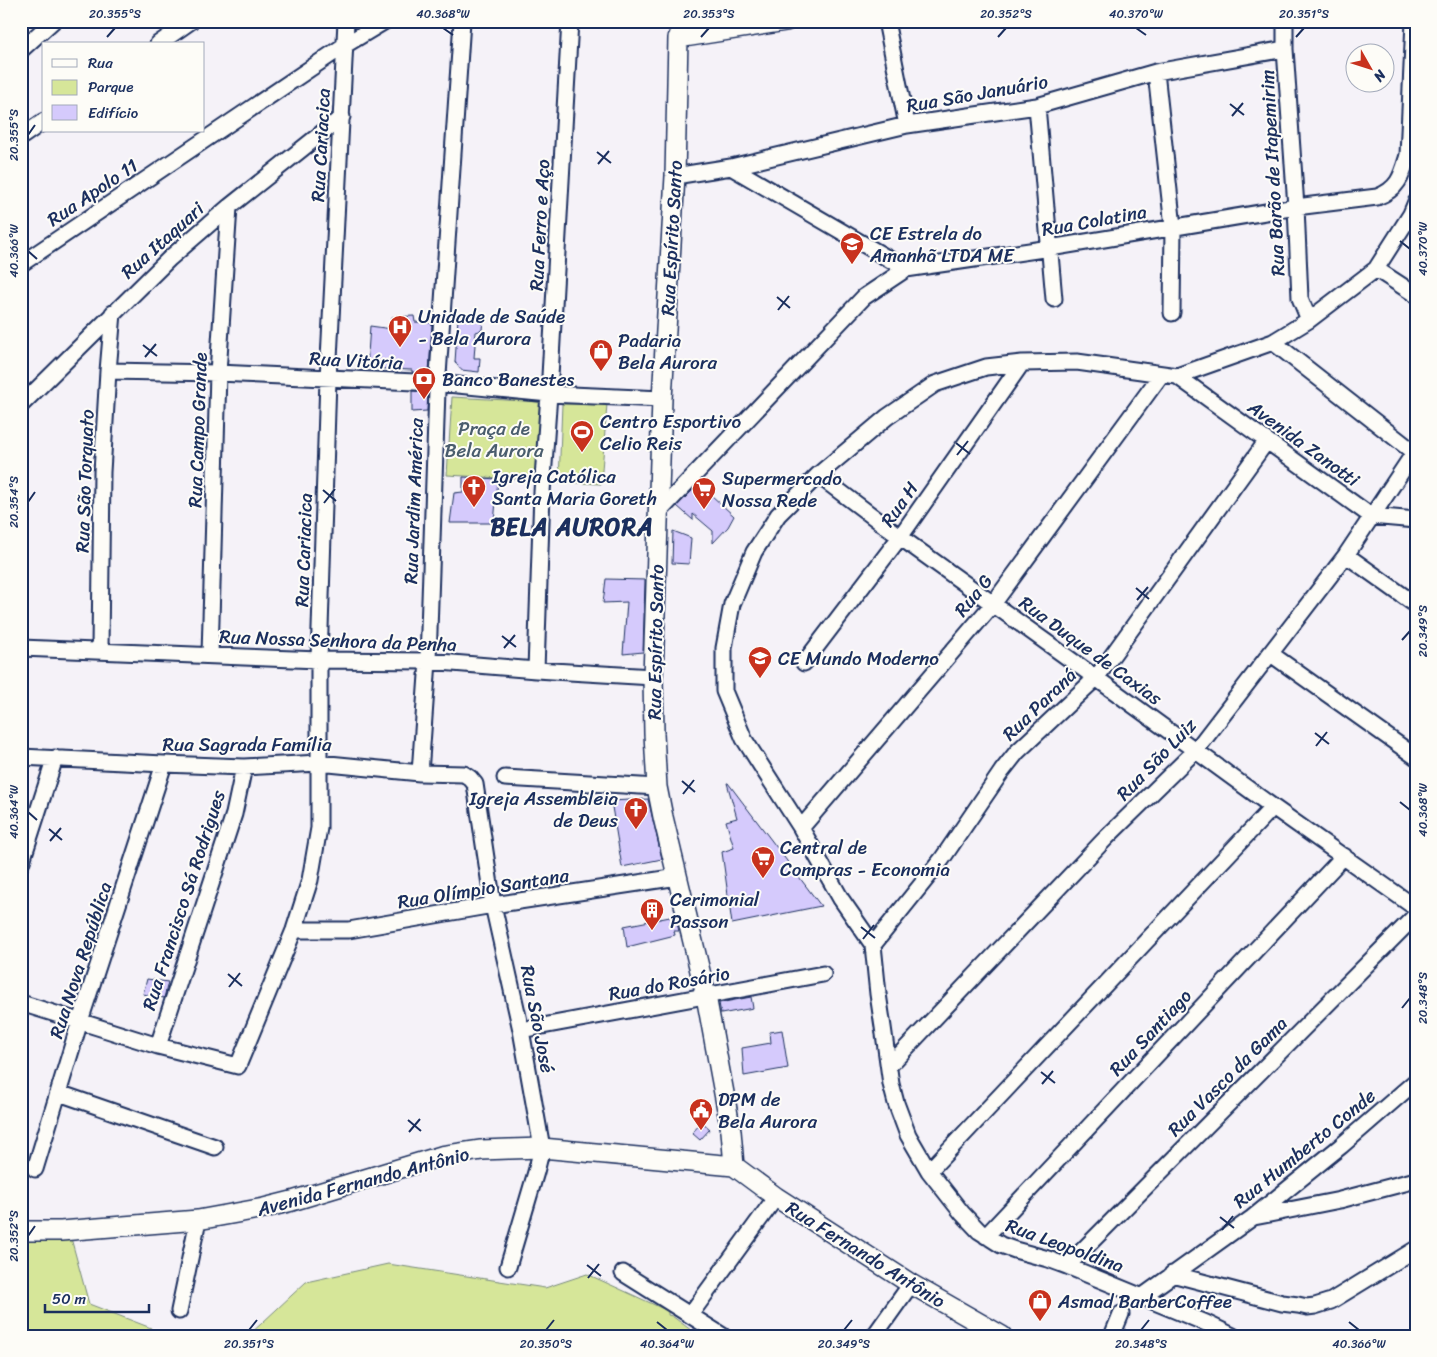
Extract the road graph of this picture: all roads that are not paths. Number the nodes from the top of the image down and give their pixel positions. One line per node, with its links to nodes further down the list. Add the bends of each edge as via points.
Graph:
1 (53, 21): 15 (street)
2 (191, 21): 12 (street)
3 (346, 21): 13 (street, Rua Cariacica)
4 (386, 21): 13 (street, Rua Apolo 11)
5 (462, 21): 44 (street, Rua Jardim América)
6 (570, 21): 45 (street, Rua Ferro e Aço)
7 (786, 21): 11 (street)
8 (886, 21): 20 (street)
9 (1285, 21): 14 (street, Rua Barão de Itapemirim)
10 (1414, 21): 26 (street, Rua Colatina, via 1408,154 1394,188 1377,197)
11 (678, 30): 23 (street, Rua Espírito Santo)
12 (161, 42)
13 (345, 45): 18 (street, Rua Cariacica); 29 (street, Rua Apolo 11)
14 (1285, 49): 16 (street, Rua São Januário); 26 (street, Rua Barão de Itapemirim)
15 (21, 50)
16 (1156, 72): 17 (street, Rua São Januário); 27 (street)
17 (1038, 106): 20 (street, Rua São Januário); 28 (street)
18 (342, 117): 25 (street, Rua Itaquari); 43 (street, Rua Cariacica)
19 (42, 122): 21 (street)
20 (907, 125): 22 (street, Rua São Januário)
21 (21, 137)
22 (731, 167): 23 (street, Rua São Januário); 30 (street)
23 (675, 176): 46 (street, Rua Espírito Santo)
24 (1416, 202): 31 (street)
25 (229, 207): 34 (street, Rua Itaquari); 40 (street, Rua Campo Grande)
26 (1296, 207): 27 (street, Rua Colatina); 36 (street, Rua Barão de Itapemirim, via 1300,298)
27 (1173, 226): 28 (street, Rua Colatina); 35 (street)
28 (1050, 248): 30 (street, Rua Colatina); 33 (street)
29 (21, 264)
30 (906, 269): 51 (street, Rua Colatina, via 864,297)
31 (1376, 269): 32 (street); 36 (street)
32 (1416, 295)
33 (1054, 298)
34 (113, 313): 39 (street, Rua São Torquato); 47 (street, Rua Itaquari)
35 (1172, 313)
36 (1309, 320): 37 (street)
37 (1273, 342): 42 (street); 49 (street)
38 (1022, 363): 41 (street, via 1077,362); 50 (street, via 986,367 935,384 887,417); 54 (street, Rua H)
39 (108, 370): 40 (street, Rua Vitória); 59 (street, Rua São Torquato, via 102,472)
40 (218, 373): 43 (street, Rua Vitória); 61 (street, Rua Campo Grande)
41 (1161, 375): 42 (street); 56 (street, Rua G)
42 (1177, 376): 48 (street, Avenida Zanotti)
43 (328, 379): 44 (street, Rua Vitória); 62 (street, Rua Cariacica)
44 (437, 383): 45 (street, Rua Vitória); 63 (street, Rua Jardim América)
45 (549, 394): 46 (street, Rua Vitória); 65 (street, Rua Ferro e Aço)
46 (662, 399): 51 (street, Rua Espírito Santo)
47 (21, 405)
48 (1266, 442): 52 (street, Avenida Zanotti); 67 (street, Rua Paraná)
49 (1415, 452): 52 (street, Rua São Luiz)
50 (818, 475): 54 (street, Rua Duque de Caxias); 80 (street, via 778,515 754,552 732,604 724,648 724,691 744,739)
51 (658, 513): 66 (street, Rua Espírito Santo)
52 (1371, 516): 53 (street); 55 (street, Rua São Luiz)
53 (1416, 520)
54 (900, 537): 56 (street, Rua Duque de Caxias); 64 (street, Rua H)
55 (1346, 555): 57 (street); 60 (street, Rua São Luiz)
56 (993, 604): 67 (street, Rua Duque de Caxias); 80 (street, Rua G)
57 (1416, 605)
58 (21, 648): 59 (street, Rua Nossa Senhora da Penha)
59 (100, 650): 61 (street, Rua Nossa Senhora da Penha)
60 (1271, 654): 68 (street, Rua São Luiz); 70 (street)
61 (210, 655): 62 (street, Rua Nossa Senhora da Penha)
62 (319, 660): 63 (street, Rua Nossa Senhora da Penha); 72 (street, Rua Cariacica)
63 (428, 661): 65 (street, Rua Nossa Senhora da Penha); 75 (street, Rua Jardim América)
64 (804, 663)
65 (536, 670): 66 (street, Rua Nossa Senhora da Penha)
66 (653, 677): 78 (street, Rua Espírito Santo)
67 (1096, 678): 68 (street, Rua Duque de Caxias); 88 (street, Rua Paraná, via 1017,752 942,859)
68 (1196, 750): 79 (street, Rua Duque de Caxias); 95 (street, Rua São Luiz, via 1106,838)
69 (21, 756): 71 (street, Rua Sagrada Família)
70 (1416, 757)
71 (55, 758): 73 (street, Rua Sagrada Família); 82 (street)
72 (319, 763): 74 (street, Rua Sagrada Família); 75 (street, Rua Sagrada Família); 87 (street, Rua Cariacica, via 318,828 310,880)
73 (164, 764): 74 (street, Rua Sagrada Família); 92 (street, Rua Nova República)
74 (244, 767): 94 (street, Rua Francisco Sá Rodrigues, via 234,814)
75 (420, 773): 76 (street, Rua Sagrada Família, via 464,774)
76 (470, 778): 84 (street, Rua São José, via 475,784)
77 (505, 778): 78 (street)
78 (657, 787): 83 (street, Rua Espírito Santo)
79 (1273, 807): 81 (street, Rua Duque de Caxias); 102 (street)
80 (801, 828): 88 (street, via 841,899)
81 (1344, 856): 85 (street, Rua Duque de Caxias); 108 (street, Rua Santiago)
82 (21, 864)
83 (678, 877): 84 (street, Rua Olímpio Santana); 90 (street, Rua Espírito Santo)
84 (493, 905): 87 (street, Rua Olímpio Santana, via 349,930); 93 (street, Rua São José)
85 (1416, 908)
86 (1416, 915): 110 (street, Rua Vasco da Gama)
87 (294, 930): 94 (street, Rua Cariacica, via 238,1066)
88 (873, 945): 95 (street, Rua Leopoldina)
89 (824, 974): 90 (street, Rua do Rosário)
90 (706, 996): 93 (street, Rua do Rosário); 100 (street, Rua Espírito Santo, via 731,1131)
91 (21, 1003): 92 (street)
92 (80, 1021): 94 (street); 97 (street, Rua Nova República)
93 (521, 1030): 99 (street, Rua São José)
94 (158, 1046)
95 (889, 1066): 102 (street, Rua Leopoldina, via 902,1120)
96 (1416, 1081): 105 (street, Rua Humberto Conde)
97 (59, 1093): 98 (street); 101 (street, Rua Nova República)
98 (215, 1147)
99 (542, 1148): 100 (street, Avenida Fernando Antônio); 106 (street, Avenida Fernando Antônio, via 481,1150 441,1156 292,1201); 111 (street, Rua São José)
100 (734, 1166): 104 (street, Rua Fernando Antônio)
101 (35, 1169)
102 (929, 1171): 108 (street, Rua Leopoldina, via 966,1217)
103 (1416, 1180): 105 (street)
104 (776, 1197): 114 (street, Rua Fernando Antônio); 118 (street)
105 (1252, 1218): 113 (street, Rua Humberto Conde)
106 (198, 1220): 107 (street, Avenida Fernando Antônio, via 61,1231); 116 (street)
107 (21, 1230)
108 (986, 1236): 110 (street, Rua Leopoldina, via 1001,1245)
109 (1416, 1248): 113 (street, via 1331,1301 1307,1307)
110 (1067, 1266): 115 (street, Rua Leopoldina)
111 (508, 1267)
112 (623, 1273): 118 (street)
113 (1172, 1274): 115 (street, Rua Humberto Conde)
114 (911, 1284): 120 (street); 121 (street, Rua Fernando Antônio)
115 (1143, 1296): 123 (street, Rua Leopoldina)
116 (179, 1311)
117 (1121, 1314): 122 (street)
118 (690, 1315): 119 (street)
119 (723, 1336)
120 (874, 1336)
121 (1002, 1336)
122 (1112, 1336)
123 (1234, 1336)

